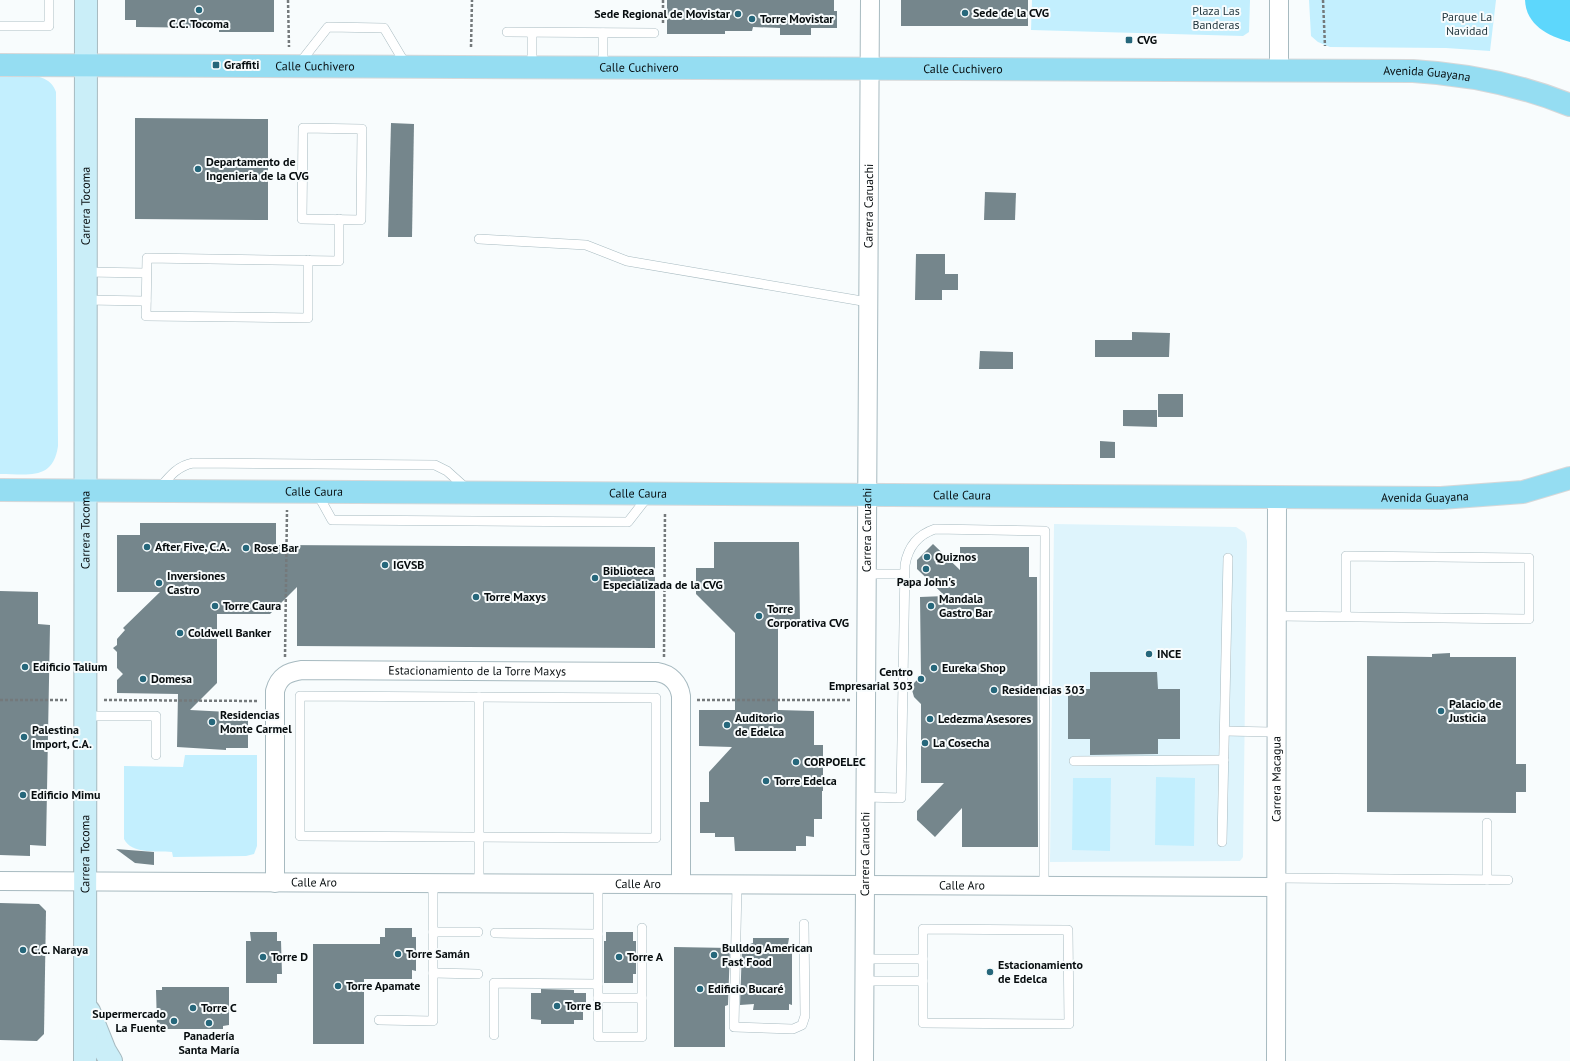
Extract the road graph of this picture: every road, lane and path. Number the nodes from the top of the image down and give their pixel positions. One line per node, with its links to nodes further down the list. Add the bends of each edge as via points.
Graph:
1 (49, 0): 8 (lane, via 49,26)
2 (86, 0): 15 (street, Carrera Tocoma)
3 (288, 0): 16 (path)
4 (472, 0): 18 (path)
5 (870, 0): 21 (street, Carrera Caruachi)
6 (1279, 0): 22 (street)
7 (1323, 0): 13 (path)
8 (0, 26)
9 (507, 32): 10 (lane)
10 (532, 33): 11 (lane); 19 (lane)
11 (602, 33): 12 (lane); 20 (lane)
12 (654, 33)
13 (1325, 46)
14 (0, 65): 15 (main road, Calle Cuchivero)
15 (86, 65): 16 (main road, Calle Cuchivero); 27 (street, Carrera Tocoma)
16 (293, 66): 17 (main road, Calle Cuchivero); 17 (lane, via 328,27 356,27 384,28)
17 (407, 67): 18 (main road, Calle Cuchivero)
18 (470, 67): 19 (main road, Calle Cuchivero)
19 (532, 67): 20 (main road, Calle Cuchivero)
20 (602, 68): 21 (main road, Calle Cuchivero)
21 (870, 69): 22 (main road, Calle Cuchivero); 31 (street, Carrera Caruachi)
22 (1279, 71): 23 (main road, Avenida Guayana, via 1412,71 1451,74 1510,86)
23 (1570, 105)
24 (339, 219): 24 (lane, via 302,219 303,128 362,129 361,220); 26 (lane, via 339,261)
25 (479, 239): 31 (lane, via 586,244 627,261)
26 (308, 260): 28 (lane, via 147,258); 30 (lane, via 308,318 146,316)
27 (86, 272): 28 (lane); 29 (street, Carrera Tocoma)
28 (146, 273): 30 (lane)
29 (86, 300): 30 (lane); 34 (street, Carrera Tocoma)
30 (146, 301)
31 (868, 302): 40 (street, Carrera Caruachi)
32 (1570, 478): 41 (main road, Avenida Guayana, via 1523,492 1473,497)
33 (0, 490): 34 (main road, Calle Caura)
34 (86, 491): 35 (main road, Calle Caura); 54 (street, Carrera Tocoma)
35 (157, 491): 36 (main road, Calle Caura); 38 (lane, via 180,467 193,463 435,464 447,471)
36 (287, 492): 37 (main road, Calle Caura); 48 (path)
37 (316, 492): 38 (main road, Calle Caura); 39 (lane, via 332,520 628,522)
38 (470, 493): 39 (main road, Calle Caura)
39 (658, 494): 40 (main road, Calle Caura); 47 (path, via 664,668)
40 (868, 495): 41 (main road, Calle Caura); 43 (street, Carrera Caruachi)
41 (1277, 496): 45 (street, Carrera Macagua)
42 (1228, 558): 55 (lane)
43 (867, 574): 44 (lane); 52 (street, Carrera Caruachi)
44 (904, 574): 60 (lane, via 901,798); 76 (lane, via 908,551 918,537 927,532 944,529 1045,531)
45 (1276, 616): 46 (lane); 56 (street, Carrera Macagua)
46 (1346, 617): 46 (lane, via 1346,556 1529,558 1529,619)
47 (661, 673): 48 (street, Estacionamiento de la Torre Maxys, via 302,670); 51 (street, via 677,683)
48 (285, 674): 53 (street, via 276,686)
49 (479, 697): 62 (lane); 62 (lane, via 656,698 656,838); 62 (lane, via 300,696 300,836)
50 (0, 700): 54 (path)
51 (681, 700): 52 (path); 73 (street)
52 (866, 700): 60 (street, Carrera Caruachi)
53 (275, 702): 54 (path); 68 (street)
54 (85, 708): 57 (lane, via 156,716); 67 (street, Carrera Tocoma)
55 (1225, 731): 56 (lane); 58 (lane)
56 (1276, 732): 69 (street, Carrera Macagua)
57 (156, 756)
58 (1224, 760): 59 (lane); 63 (lane)
59 (1074, 761)
60 (866, 797): 75 (street, Carrera Caruachi)
61 (1487, 823): 64 (lane)
62 (478, 837): 71 (lane)
63 (1222, 842)
64 (1487, 880): 65 (lane); 69 (lane)
65 (1508, 880)
66 (0, 882): 67 (street, Calle Aro)
67 (85, 882): 68 (street, Calle Aro); 92 (street, Carrera Tocoma)
68 (275, 883): 70 (street, Calle Aro)
69 (1276, 883): 76 (street, Calle Aro); 98 (street, Carrera Macagua)
70 (433, 884): 71 (street, Calle Aro); 79 (lane)
71 (479, 884): 72 (street, Calle Aro)
72 (598, 884): 73 (street, Calle Aro); 82 (lane)
73 (681, 884): 74 (street, Calle Aro)
74 (737, 885): 75 (street, Calle Aro); 77 (lane, via 734,1027 793,1029 802,1024 805,1016)
75 (866, 885): 76 (street, Calle Aro); 83 (street, Carrera Caruachi)
76 (1044, 886)
77 (804, 924)
78 (642, 928): 91 (lane)
79 (433, 932): 80 (lane); 85 (lane)
80 (478, 932)
81 (495, 933): 82 (lane)
82 (598, 934): 89 (lane)
83 (865, 959): 84 (lane); 87 (street, Carrera Caruachi)
84 (923, 959): 88 (lane); 88 (lane, via 923,929 1068,930 1068,1024 923,1024)
85 (433, 973): 86 (lane); 93 (lane, via 433,1021)
86 (478, 974)
87 (865, 981): 88 (lane); 97 (street, Carrera Caruachi)
88 (923, 981)
89 (598, 984): 90 (lane); 94 (lane, via 494,984)
90 (598, 998): 91 (lane); 91 (lane, via 598,1037 642,1037)
91 (642, 998)
92 (85, 1000): 95 (street, Carrera Tocoma); 96 (street)
93 (379, 1020)
94 (494, 1035)
95 (85, 1061)
96 (111, 1061)
97 (864, 1061)
98 (1276, 1061)

